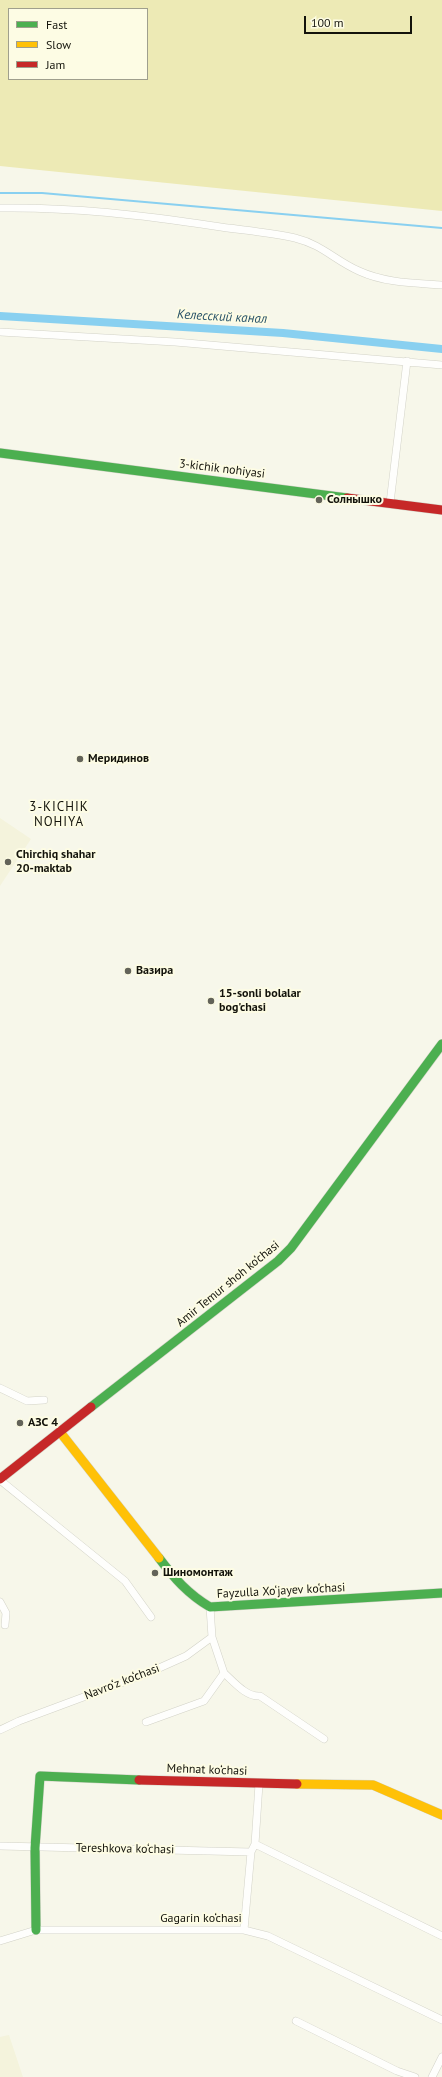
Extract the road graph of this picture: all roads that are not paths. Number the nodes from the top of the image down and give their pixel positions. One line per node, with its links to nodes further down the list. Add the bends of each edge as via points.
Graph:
1 (0, 208): 2 (street, via 49,207 106,211 293,238 318,246 358,271 372,276 391,281)
2 (442, 285)
3 (0, 332): 4 (street, via 176,342)
4 (407, 361): 5 (street); 7 (street)
5 (442, 365)
6 (0, 453): 7 (main road, 3-kichik nohiyasi)
7 (390, 503): 8 (main road, 3-kichik nohiyasi)
8 (442, 510)
9 (442, 1044): 12 (main road, Amir Temur shoh ko‘chasi, via 291,1248 264,1273)
10 (0, 1388): 11 (street, via 27,1401)
11 (44, 1400)
12 (60, 1432): 13 (main road, Amir Temur shoh ko‘chasi); 16 (main road, Fayzulla Xo‘jayev ko‘chasi, via 181,1586 194,1598)
13 (0, 1480): 17 (street, via 125,1581)
14 (442, 1593): 16 (main road, Fayzulla Xo‘jayev ko‘chasi)
15 (0, 1602): 18 (street, via 6,1613)
16 (210, 1607): 19 (street)
17 (151, 1617)
18 (5, 1625)
19 (212, 1637): 20 (street); 22 (street, Navro‘z ko‘chasi, via 186,1656 148,1673)
20 (224, 1673): 21 (street, via 204,1700); 23 (street, via 242,1690 255,1697 260,1696)
21 (146, 1722)
22 (0, 1730)
23 (324, 1739)
24 (259, 1784): 25 (main road, Mehnat ko‘chasi, via 373,1785); 26 (street); 28 (main road, Mehnat ko‘chasi, via 40,1776)
25 (442, 1815)
26 (255, 1844): 29 (street); 32 (street)
27 (0, 1846): 28 (street, Tereshkova ko‘chasi)
28 (35, 1848): 29 (street, Tereshkova ko‘chasi); 30 (main road)
29 (251, 1852): 31 (street)
30 (36, 1930): 31 (street, Gagarin ko‘chasi); 33 (street, Gagarin ko‘chasi)
31 (244, 1930): 34 (street, Gagarin ko‘chasi, via 268,1936)
32 (442, 1936)
33 (0, 1941)
34 (442, 2020)
35 (296, 2021): 37 (street)
36 (442, 2057): 40 (street)
37 (397, 2071): 38 (street); 39 (street)
38 (390, 2077)
39 (415, 2077)
40 (432, 2077)

